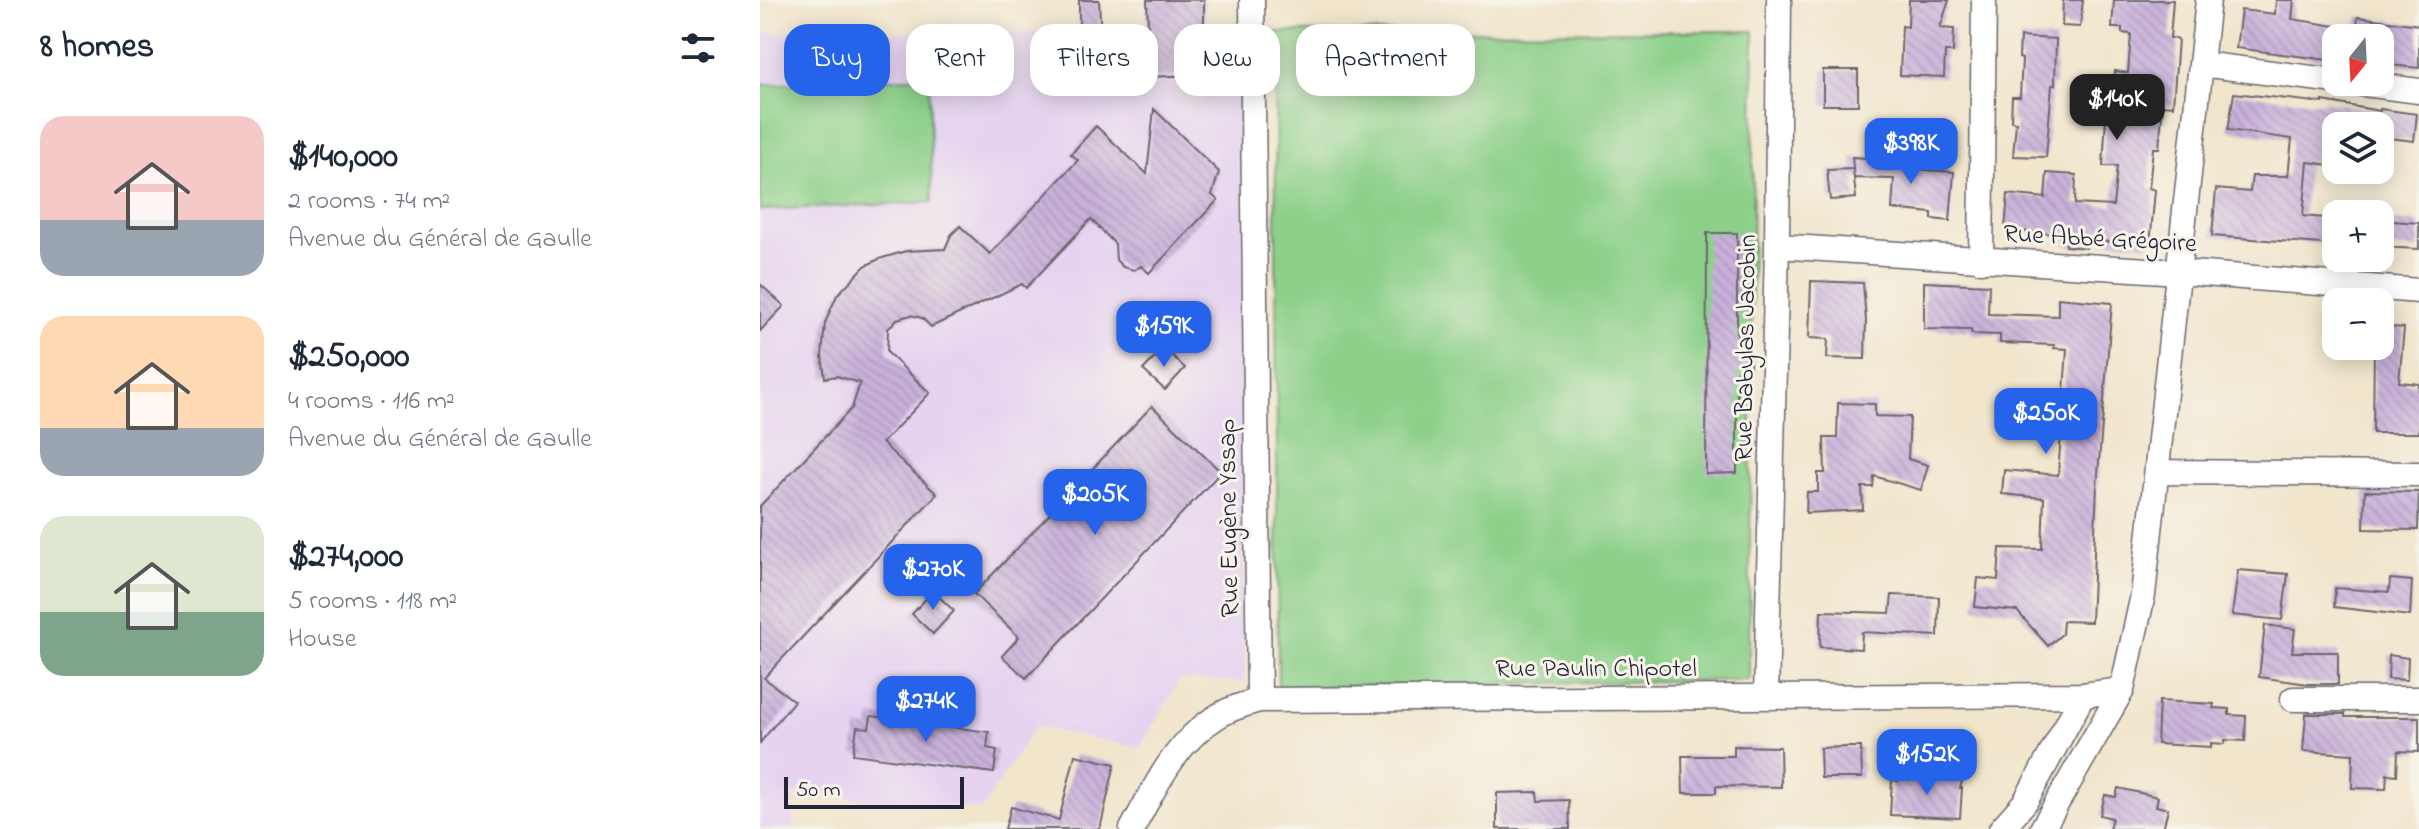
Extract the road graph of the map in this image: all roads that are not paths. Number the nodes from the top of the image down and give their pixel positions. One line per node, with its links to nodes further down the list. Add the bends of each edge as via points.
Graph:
1 (1252, 0): 20 (street, Rue Eugène Yssap)
2 (1779, 0): 9 (street, Rue Babylas Jacobin)
3 (1984, 0): 10 (street)
4 (2208, 0): 5 (street)
5 (2201, 64): 6 (street); 11 (street)
6 (2322, 79)
7 (2394, 88): 8 (street)
8 (2419, 91)
9 (1777, 246): 10 (street, Rue Abbé Grégoire); 17 (street, Rue Babylas Jacobin)
10 (1981, 261): 11 (street, Rue Abbé Grégoire)
11 (2179, 272): 12 (street, Rue Abbé Grégoire); 13 (street)
12 (2419, 291)
13 (2157, 472): 14 (street); 15 (street, via 2143,595)
14 (2419, 474)
15 (2122, 690): 16 (street, Rue Paulin Chipotel); 23 (street)
16 (2083, 695): 17 (street, Rue Paulin Chipotel); 22 (street, via 2025,802)
17 (1766, 697): 20 (street, Rue Paulin Chipotel)
18 (2293, 699): 19 (street)
19 (2419, 699)
20 (1259, 700): 21 (street, Rue Paulin Chipotel, via 1200,727 1172,757)
21 (1132, 829)
22 (2001, 829)
23 (2042, 829)

